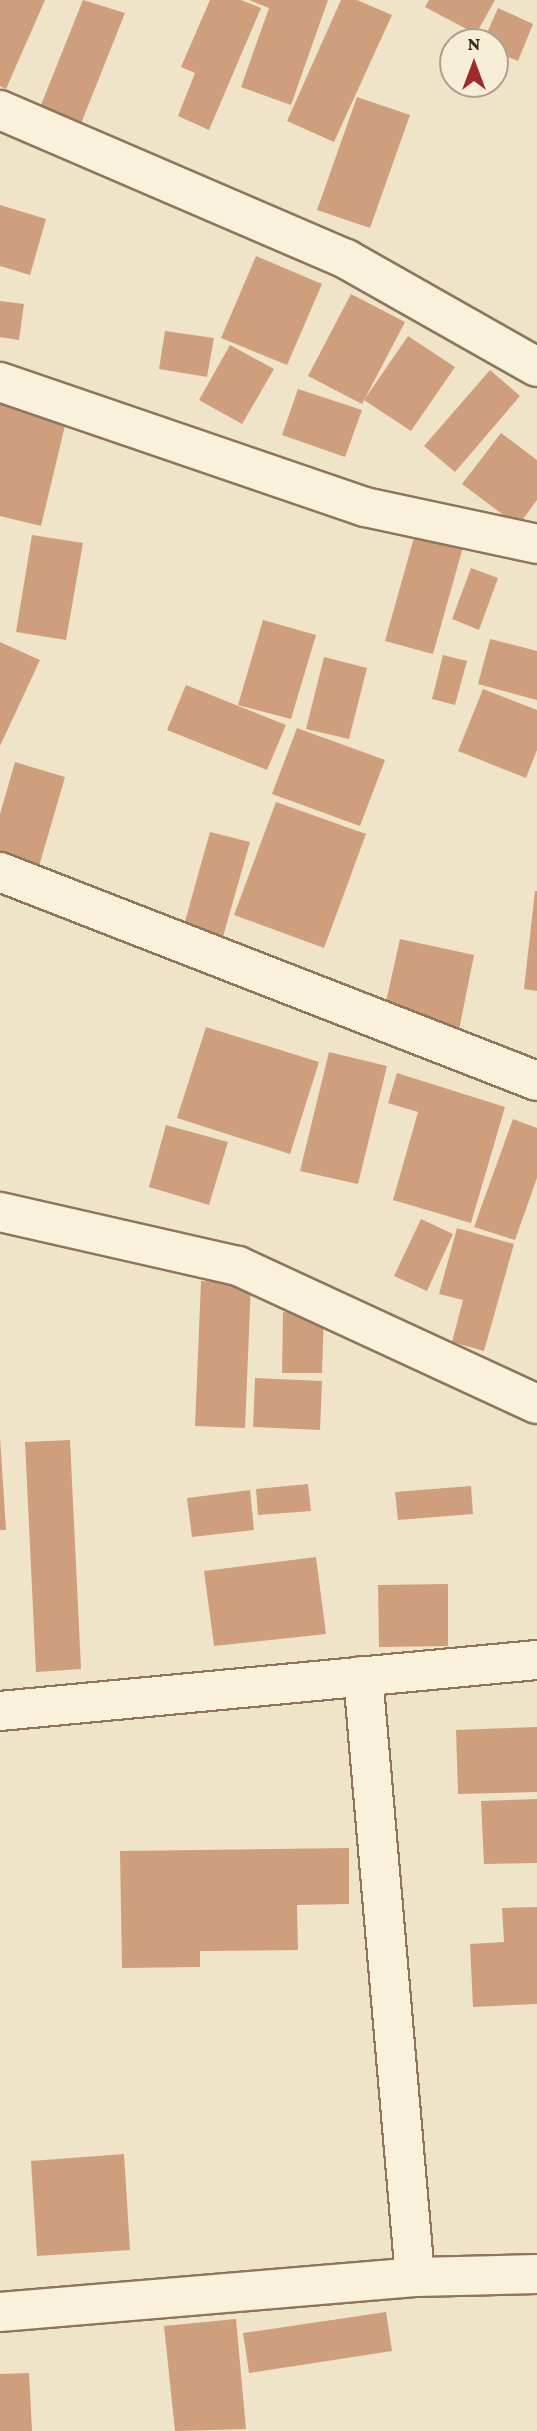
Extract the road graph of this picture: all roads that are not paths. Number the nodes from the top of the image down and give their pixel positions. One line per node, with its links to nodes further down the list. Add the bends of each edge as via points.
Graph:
1 (0, 110): 2 (street, via 346,260)
2 (537, 368)
3 (0, 382): 4 (street, via 365,507)
4 (537, 544)
5 (0, 872): 6 (street)
6 (537, 1081)
7 (0, 1212): 8 (street, via 237,1266)
8 (537, 1404)
9 (537, 1660): 10 (street)
10 (363, 1676): 11 (street); 13 (street)
11 (0, 1712)
12 (537, 2274): 13 (street)
13 (415, 2277): 14 (street)
14 (0, 2312)

